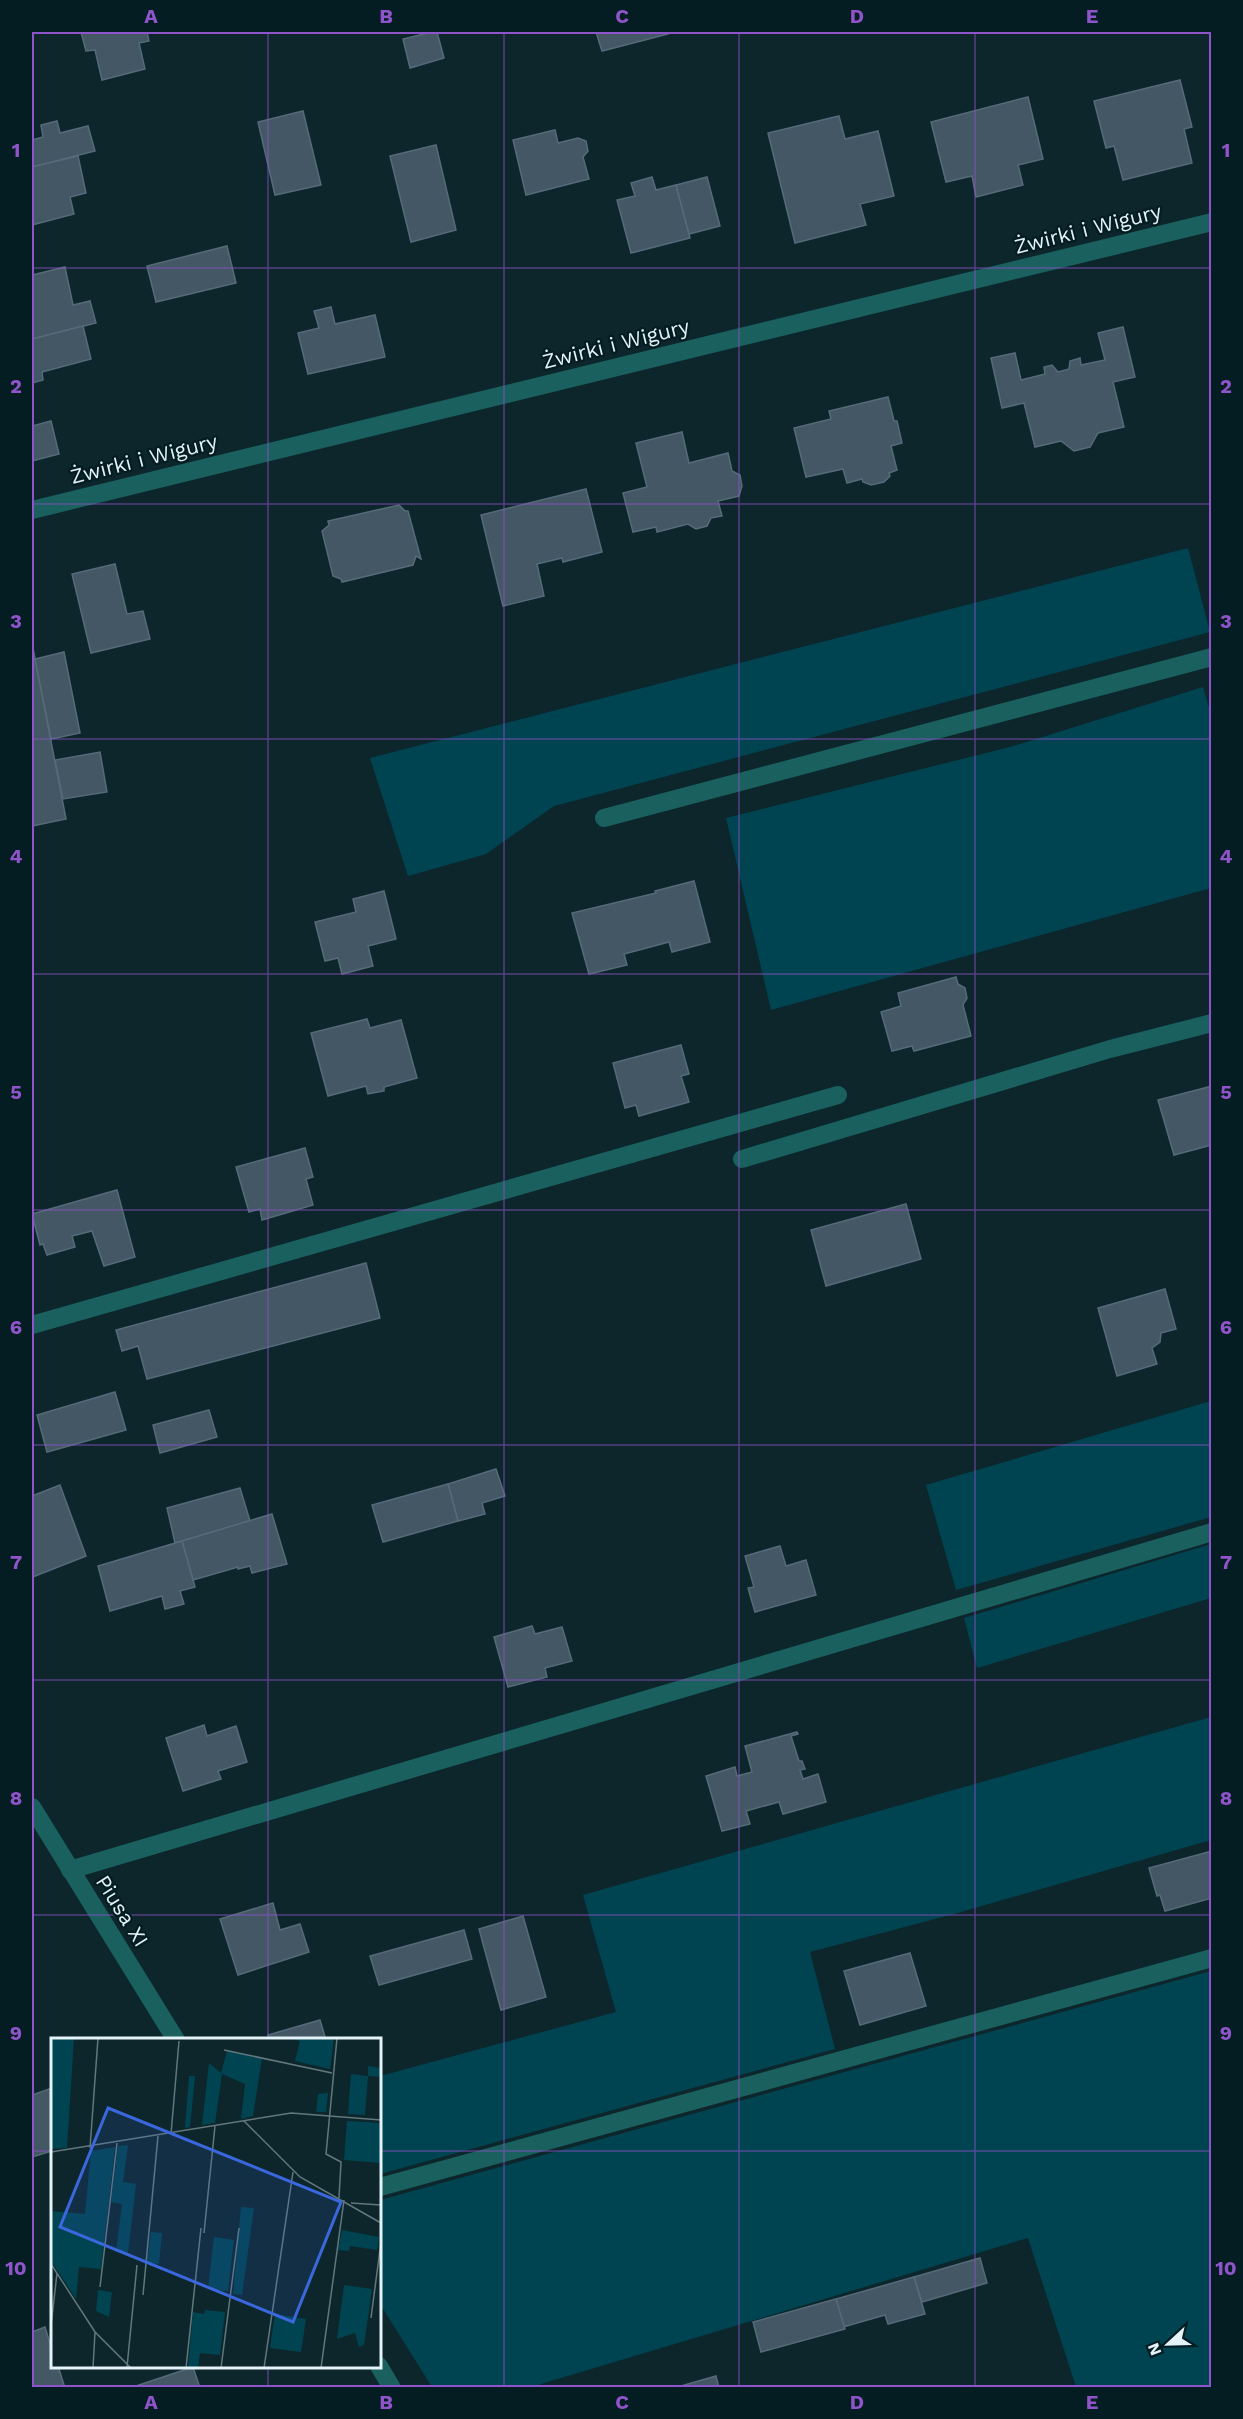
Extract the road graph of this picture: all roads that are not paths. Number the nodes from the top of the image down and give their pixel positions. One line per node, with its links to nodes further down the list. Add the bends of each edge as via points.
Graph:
1 (1212, 222): 2 (street, Żwirki i Wigury)
2 (32, 510)
3 (1212, 657): 4 (street)
4 (604, 818)
5 (1212, 1023): 7 (street, via 1110,1049)
6 (838, 1095): 8 (street)
7 (742, 1159)
8 (32, 1324)
9 (1212, 1532): 11 (street)
10 (32, 1807): 11 (street, Piusa XI)
11 (70, 1870): 13 (street, Piusa XI)
12 (1212, 1958): 14 (street)
13 (175, 2038)
14 (381, 2187)
15 (381, 2368): 16 (street)
16 (392, 2388)

